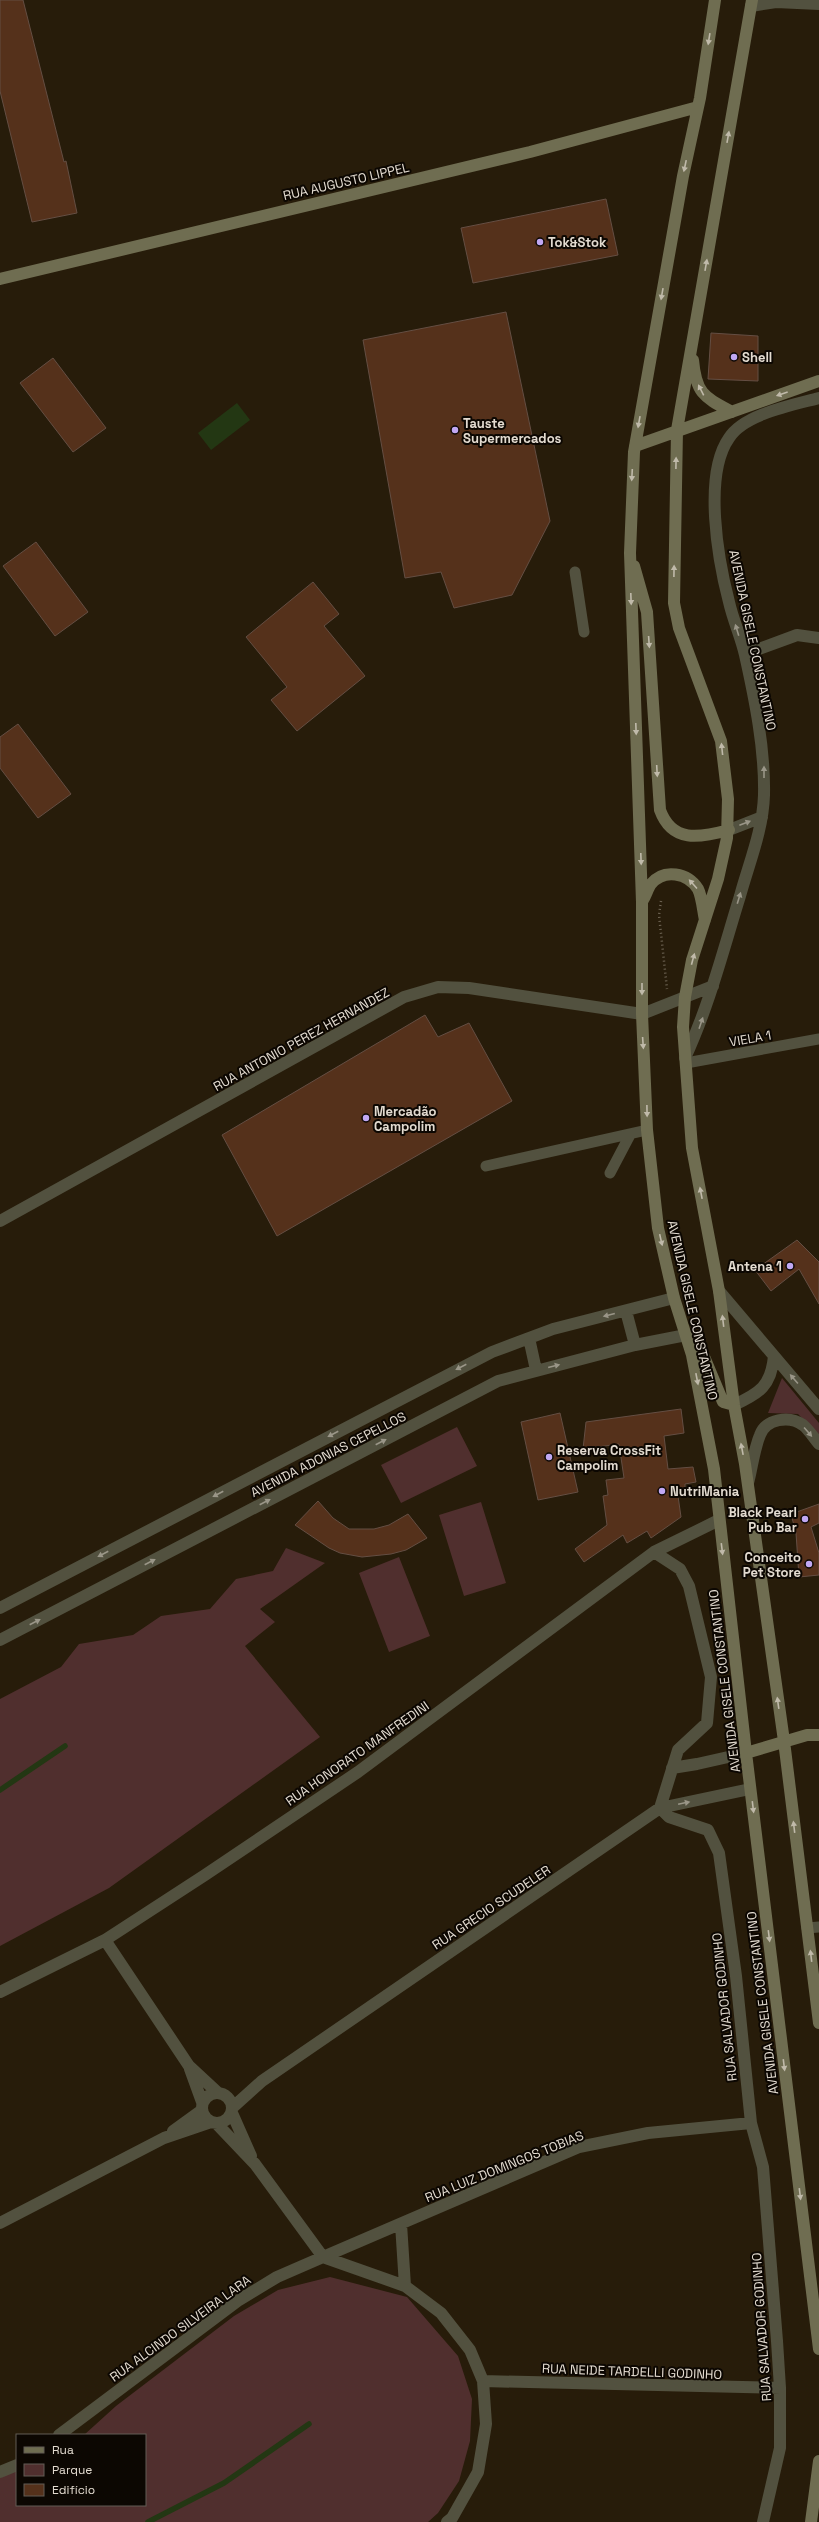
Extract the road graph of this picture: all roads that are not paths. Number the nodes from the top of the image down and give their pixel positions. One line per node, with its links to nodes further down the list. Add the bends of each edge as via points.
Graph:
1 (715, 0): 4 (main road, AVENIDA GISELE CONSTANTINO, one-way to 4)
2 (752, 3): 3 (street); 6 (main road, one-way to 2)
3 (819, 4)
4 (698, 107): 5 (main road, RUA AUGUSTO LIPPEL, via 530,152); 11 (main road, AVENIDA GISELE CONSTANTINO, one-way to 11)
5 (0, 279)
6 (693, 339): 9 (main road, one-way to 6, via 705,397 701,391 694,372); 10 (main road, AVENIDA GISELE CONSTANTINO)
7 (819, 381): 9 (main road, one-way to 9)
8 (819, 398): 16 (street, AVENIDA GISELE CONSTANTINO, one-way to 8, via 728,601 717,535 718,464 729,436 752,418)
9 (732, 412): 10 (main road)
10 (677, 430): 11 (main road); 18 (main road, AVENIDA GISELE CONSTANTINO, one-way to 10, via 721,741 679,628 674,603)
11 (635, 446): 12 (main road, AVENIDA GISELE CONSTANTINO, one-way to 12)
12 (630, 549): 18 (main road, one-way to 18, via 647,612 660,810 664,822 673,832 684,836 699,836); 19 (main road, AVENIDA GISELE CONSTANTINO, one-way to 19)
13 (575, 572): 14 (lane)
14 (584, 632)
15 (819, 638): 16 (street, via 797,635)
16 (744, 654): 17 (street, AVENIDA GISELE CONSTANTINO, one-way to 16, via 764,763)
17 (762, 817): 18 (street, one-way to 17); 21 (street, AVENIDA GISELE CONSTANTINO, one-way to 17)
18 (728, 830): 20 (main road, AVENIDA GISELE CONSTANTINO, via 718,879)
19 (642, 902): 20 (main road, one-way to 19, via 698,890 688,879 674,873 660,876 651,884); 23 (main road, AVENIDA GISELE CONSTANTINO, one-way to 23)
20 (705, 921): 22 (main road, AVENIDA GISELE CONSTANTINO, one-way to 20, via 692,960)
21 (713, 986): 22 (street); 25 (street, AVENIDA GISELE CONSTANTINO, one-way to 21)
22 (686, 997): 23 (street); 25 (main road, AVENIDA GISELE CONSTANTINO, via 683,1027)
23 (642, 1014): 26 (main road, AVENIDA GISELE CONSTANTINO, one-way to 26); 30 (street, RUA ANTONIO PEREZ HERNANDEZ, via 469,988 438,987 404,998)
24 (819, 1040): 25 (lane, VIELA 1)
25 (686, 1061): 31 (main road, AVENIDA GISELE CONSTANTINO, one-way to 25, via 692,1148)
26 (647, 1130): 27 (lane); 32 (main road, AVENIDA GISELE CONSTANTINO, one-way to 32, via 658,1228)
27 (630, 1135): 28 (lane); 29 (lane)
28 (486, 1166)
29 (610, 1173)
30 (0, 1221)
31 (719, 1290): 37 (street); 39 (main road, AVENIDA GISELE CONSTANTINO, one-way to 31)
32 (674, 1298): 33 (street, AVENIDA ADONIAS CEPELLOS); 34 (main road, AVENIDA GISELE CONSTANTINO)
33 (626, 1310): 35 (street, AVENIDA ADONIAS CEPELLOS, one-way to 35, via 553,1329); 36 (street)
34 (686, 1335): 36 (street, AVENIDA ADONIAS CEPELLOS); 39 (main road, via 694,1338 700,1347 722,1402); 43 (main road, AVENIDA GISELE CONSTANTINO, one-way to 43, via 714,1469)
35 (530, 1338): 38 (street); 45 (street, AVENIDA ADONIAS CEPELLOS, one-way to 45, via 492,1352 420,1388)
36 (635, 1345): 38 (street, AVENIDA ADONIAS CEPELLOS, one-way to 36)
37 (774, 1356): 39 (street, via 772,1372 765,1386 755,1396); 40 (street, one-way to 37)
38 (536, 1370): 46 (street, AVENIDA ADONIAS CEPELLOS, one-way to 38, via 498,1381)
39 (734, 1404): 42 (main road, AVENIDA GISELE CONSTANTINO, one-way to 39)
40 (819, 1409)
41 (819, 1444): 42 (street, one-way to 41, via 760,1435 766,1425 777,1420 788,1420 802,1425)
42 (748, 1483): 48 (main road, AVENIDA GISELE CONSTANTINO, one-way to 42)
43 (719, 1520): 44 (street, RUA HONORATO MANFREDINI); 49 (main road, AVENIDA GISELE CONSTANTINO, one-way to 49)
44 (654, 1552): 50 (street, via 680,1569 689,1586 711,1677 707,1723 678,1750); 54 (street, RUA HONORATO MANFREDINI, via 358,1772)
45 (0, 1608)
46 (0, 1640)
47 (819, 1734): 48 (main road)
48 (784, 1741): 49 (main road); 53 (main road, AVENIDA GISELE CONSTANTINO, one-way to 48)
49 (746, 1753): 50 (street); 51 (main road, AVENIDA GISELE CONSTANTINO)
50 (672, 1768): 52 (street)
51 (750, 1789): 52 (street, RUA GRECIO SCUDELER, one-way to 51); 70 (main road, AVENIDA GISELE CONSTANTINO, one-way to 70)
52 (660, 1808): 58 (street, RUA GRECIO SCUDELER); 63 (street, RUA SALVADOR GODINHO, via 669,1817 708,1830 719,1853 736,1976)
53 (813, 1927): 56 (main road, AVENIDA GISELE CONSTANTINO, one-way to 53)
54 (105, 1940): 55 (street, RUA HONORATO MANFREDINI); 57 (street)
55 (0, 1992)
56 (819, 2023)
57 (189, 2066): 59 (street); 60 (street)
58 (262, 2080): 59 (street, RUA GRECIO SCUDELER); 61 (street, RUA GRECIO SCUDELER)
59 (222, 2094): 60 (street, via 208,2095); 61 (street, via 232,2103)
60 (202, 2106): 62 (street, via 207,2120); 64 (street)
61 (232, 2110): 62 (street, via 226,2121); 65 (street)
62 (214, 2123): 64 (street); 65 (street)
63 (751, 2123): 67 (street, RUA LUIZ DOMINGOS TOBIAS, via 648,2133 579,2147); 72 (street, RUA SALVADOR GODINHO, via 763,2167)
64 (164, 2138): 66 (street)
65 (255, 2164): 68 (street)
66 (0, 2223)
67 (401, 2224): 68 (street, RUA LUIZ DOMINGOS TOBIAS); 69 (street)
68 (323, 2258): 69 (street); 73 (street, RUA ALCINDO SILVEIRA LARA, via 276,2277 239,2300)
69 (405, 2286): 71 (street, via 441,2313 470,2350)
70 (819, 2349)
71 (483, 2380): 72 (street, RUA NEIDE TARDELLI GODINHO); 77 (street, via 486,2424 478,2472 452,2518)
72 (780, 2388): 78 (street, RUA SALVADOR GODINHO, via 780,2448)
73 (60, 2434)
74 (819, 2461): 79 (main road)
75 (16, 2465): 76 (street)
76 (0, 2472)
77 (447, 2522)
78 (763, 2522)
79 (811, 2522)

